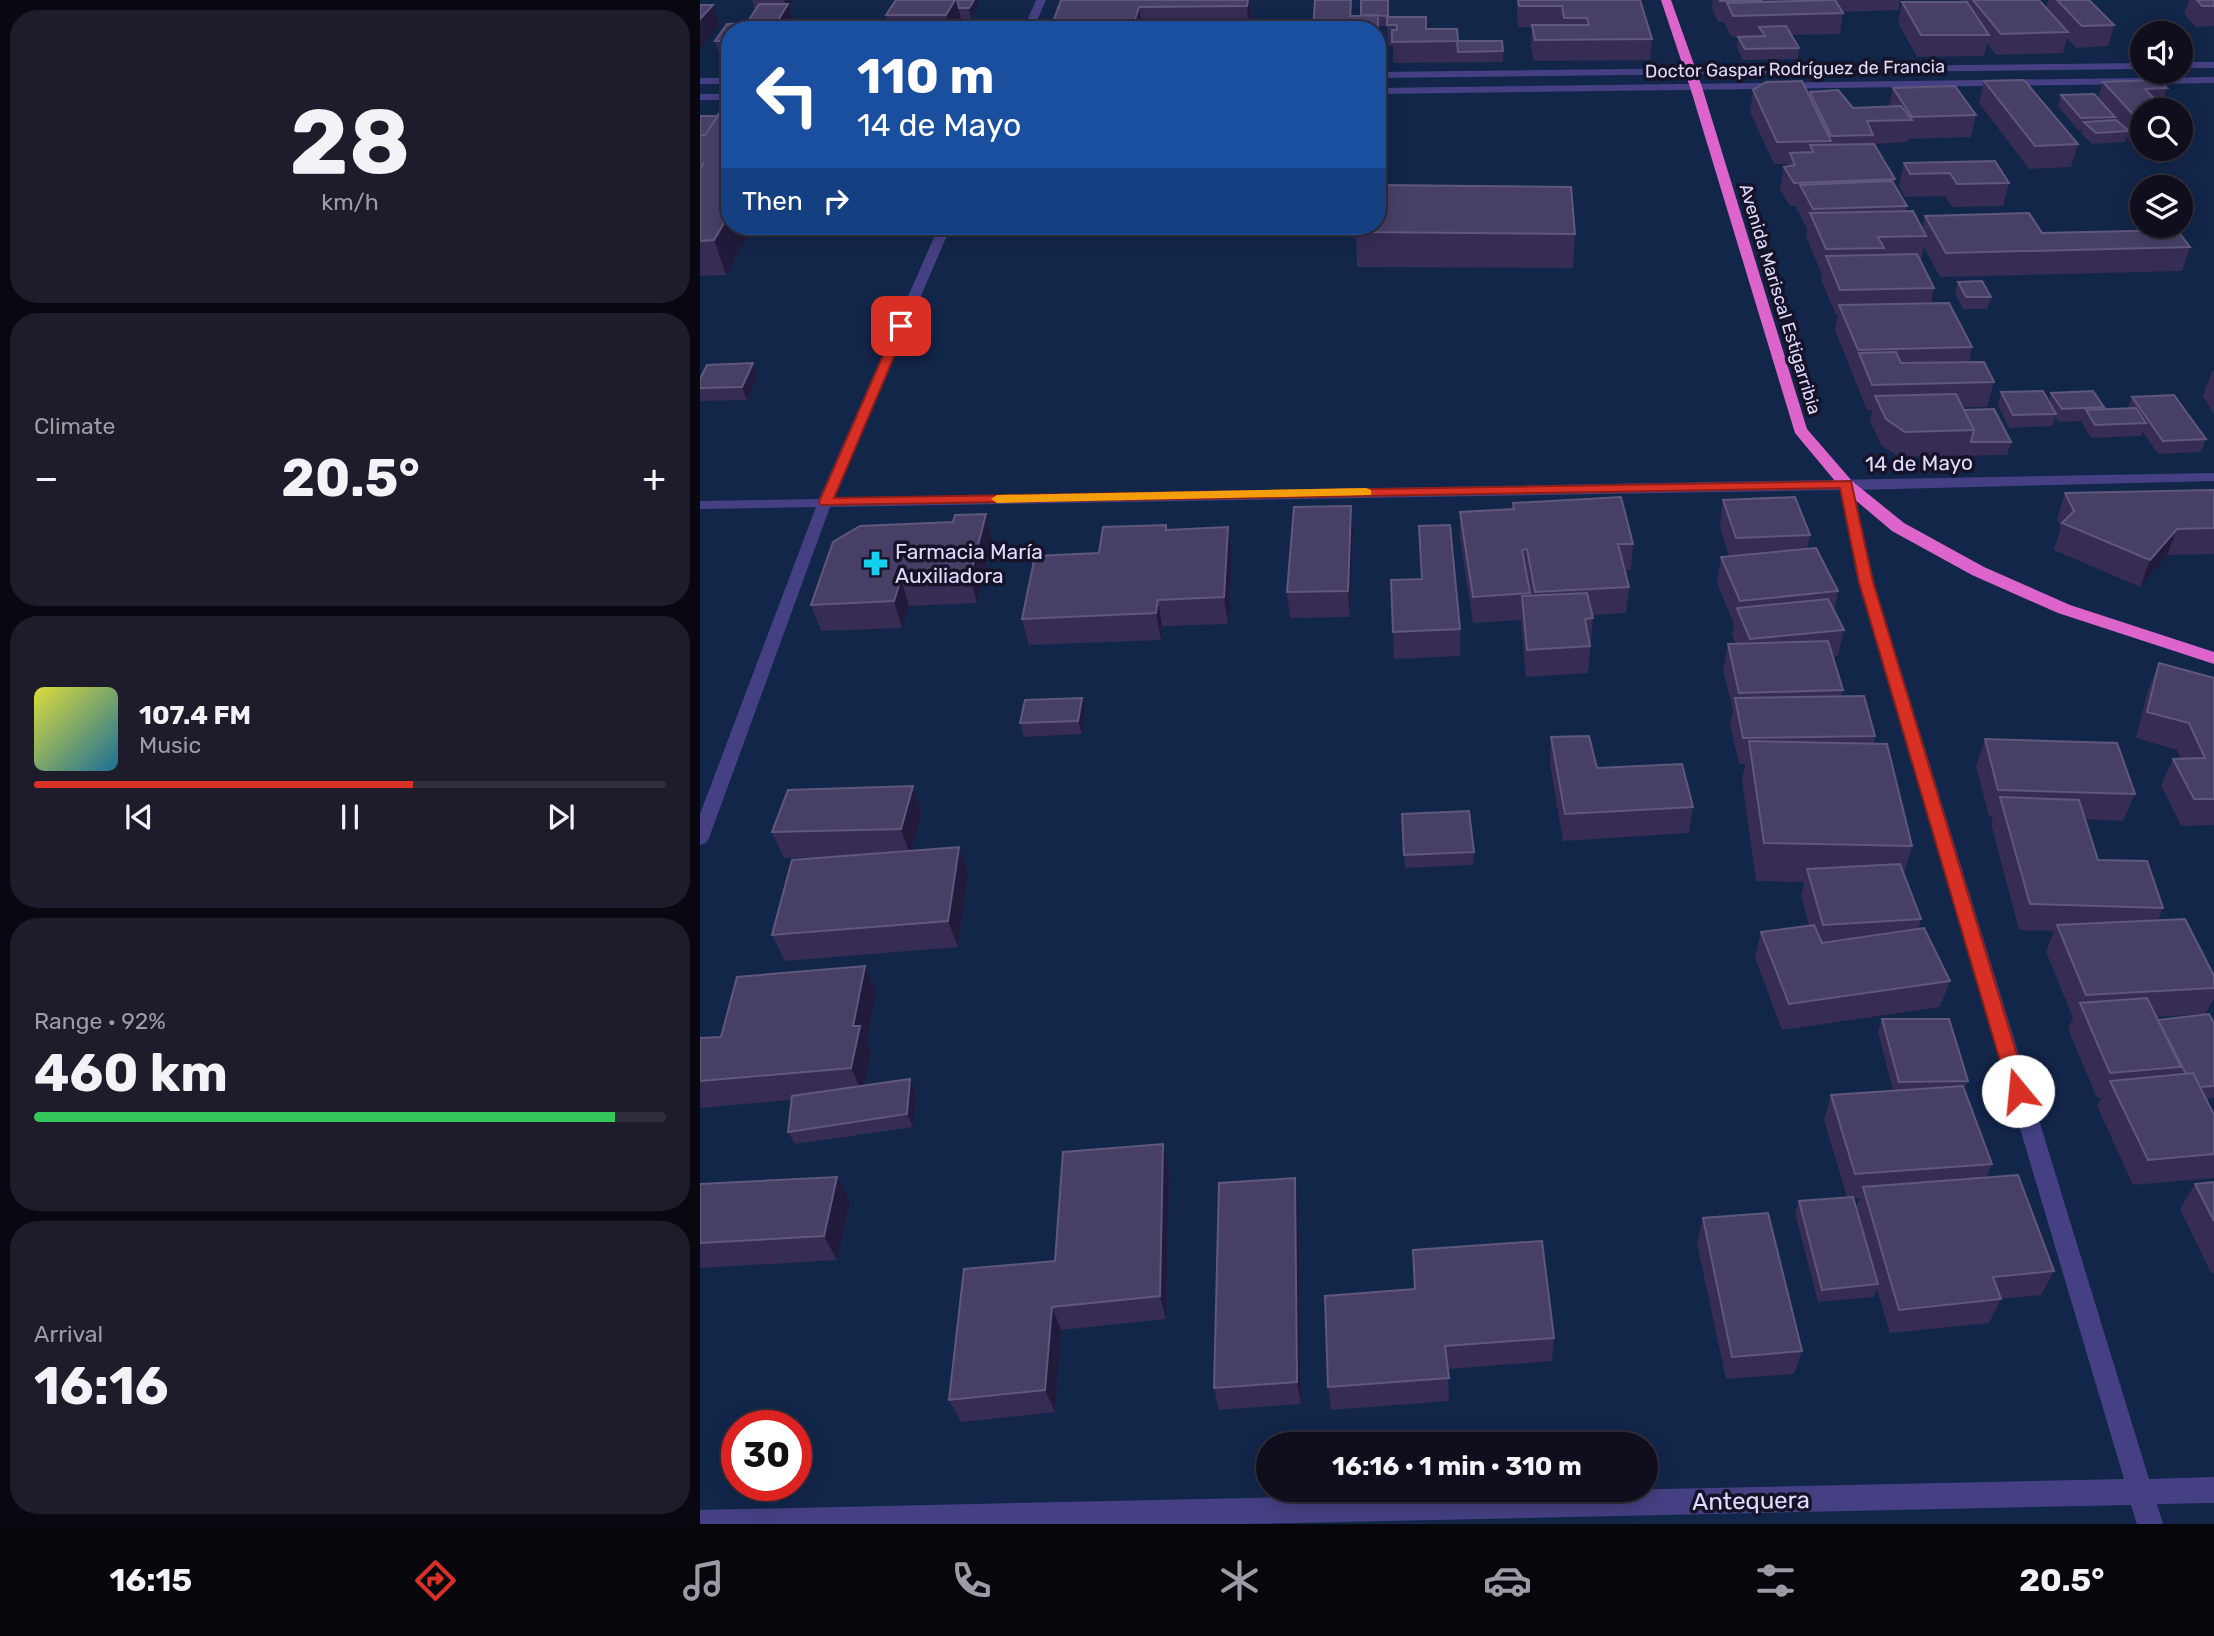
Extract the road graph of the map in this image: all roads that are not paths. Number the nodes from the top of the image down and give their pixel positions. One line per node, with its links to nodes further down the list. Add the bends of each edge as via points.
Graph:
1 (1041, 0): 3 (street)
2 (1666, 0): 7 (highway, Avenida Mariscal Estigarribia)
3 (1032, 21)
4 (2193, 65): 5 (street)
5 (2214, 65)
6 (2130, 66): 7 (street, Doctor Gaspar Rodríguez de Francia)
7 (1691, 71): 8 (street, Doctor Gaspar Rodríguez de Francia); 12 (highway, Avenida Mariscal Estigarribia)
8 (1386, 75)
9 (2214, 80): 12 (street, Doctor Gaspar Rodríguez de Francia)
10 (700, 81): 11 (street)
11 (721, 81)
12 (1696, 88): 13 (street, Doctor Gaspar Rodríguez de Francia); 18 (highway, Avenida Mariscal Estigarribia, via 1800,430)
13 (1386, 91)
14 (700, 97): 15 (street)
15 (721, 97)
16 (941, 235): 19 (street)
17 (2214, 477): 18 (street, 14 de Mayo)
18 (1846, 484): 19 (street, 14 de Mayo); 21 (highway, Avenida Mariscal Estigarribia, via 1898,527 1978,571 2064,609); 24 (street, via 1866,582)
19 (825, 502): 20 (street, 14 de Mayo); 22 (street)
20 (700, 505)
21 (2214, 658)
22 (700, 838)
23 (2214, 1490): 24 (street, Antequera)
24 (2139, 1493): 25 (street, Antequera); 26 (street)
25 (700, 1522)
26 (2150, 1524)

